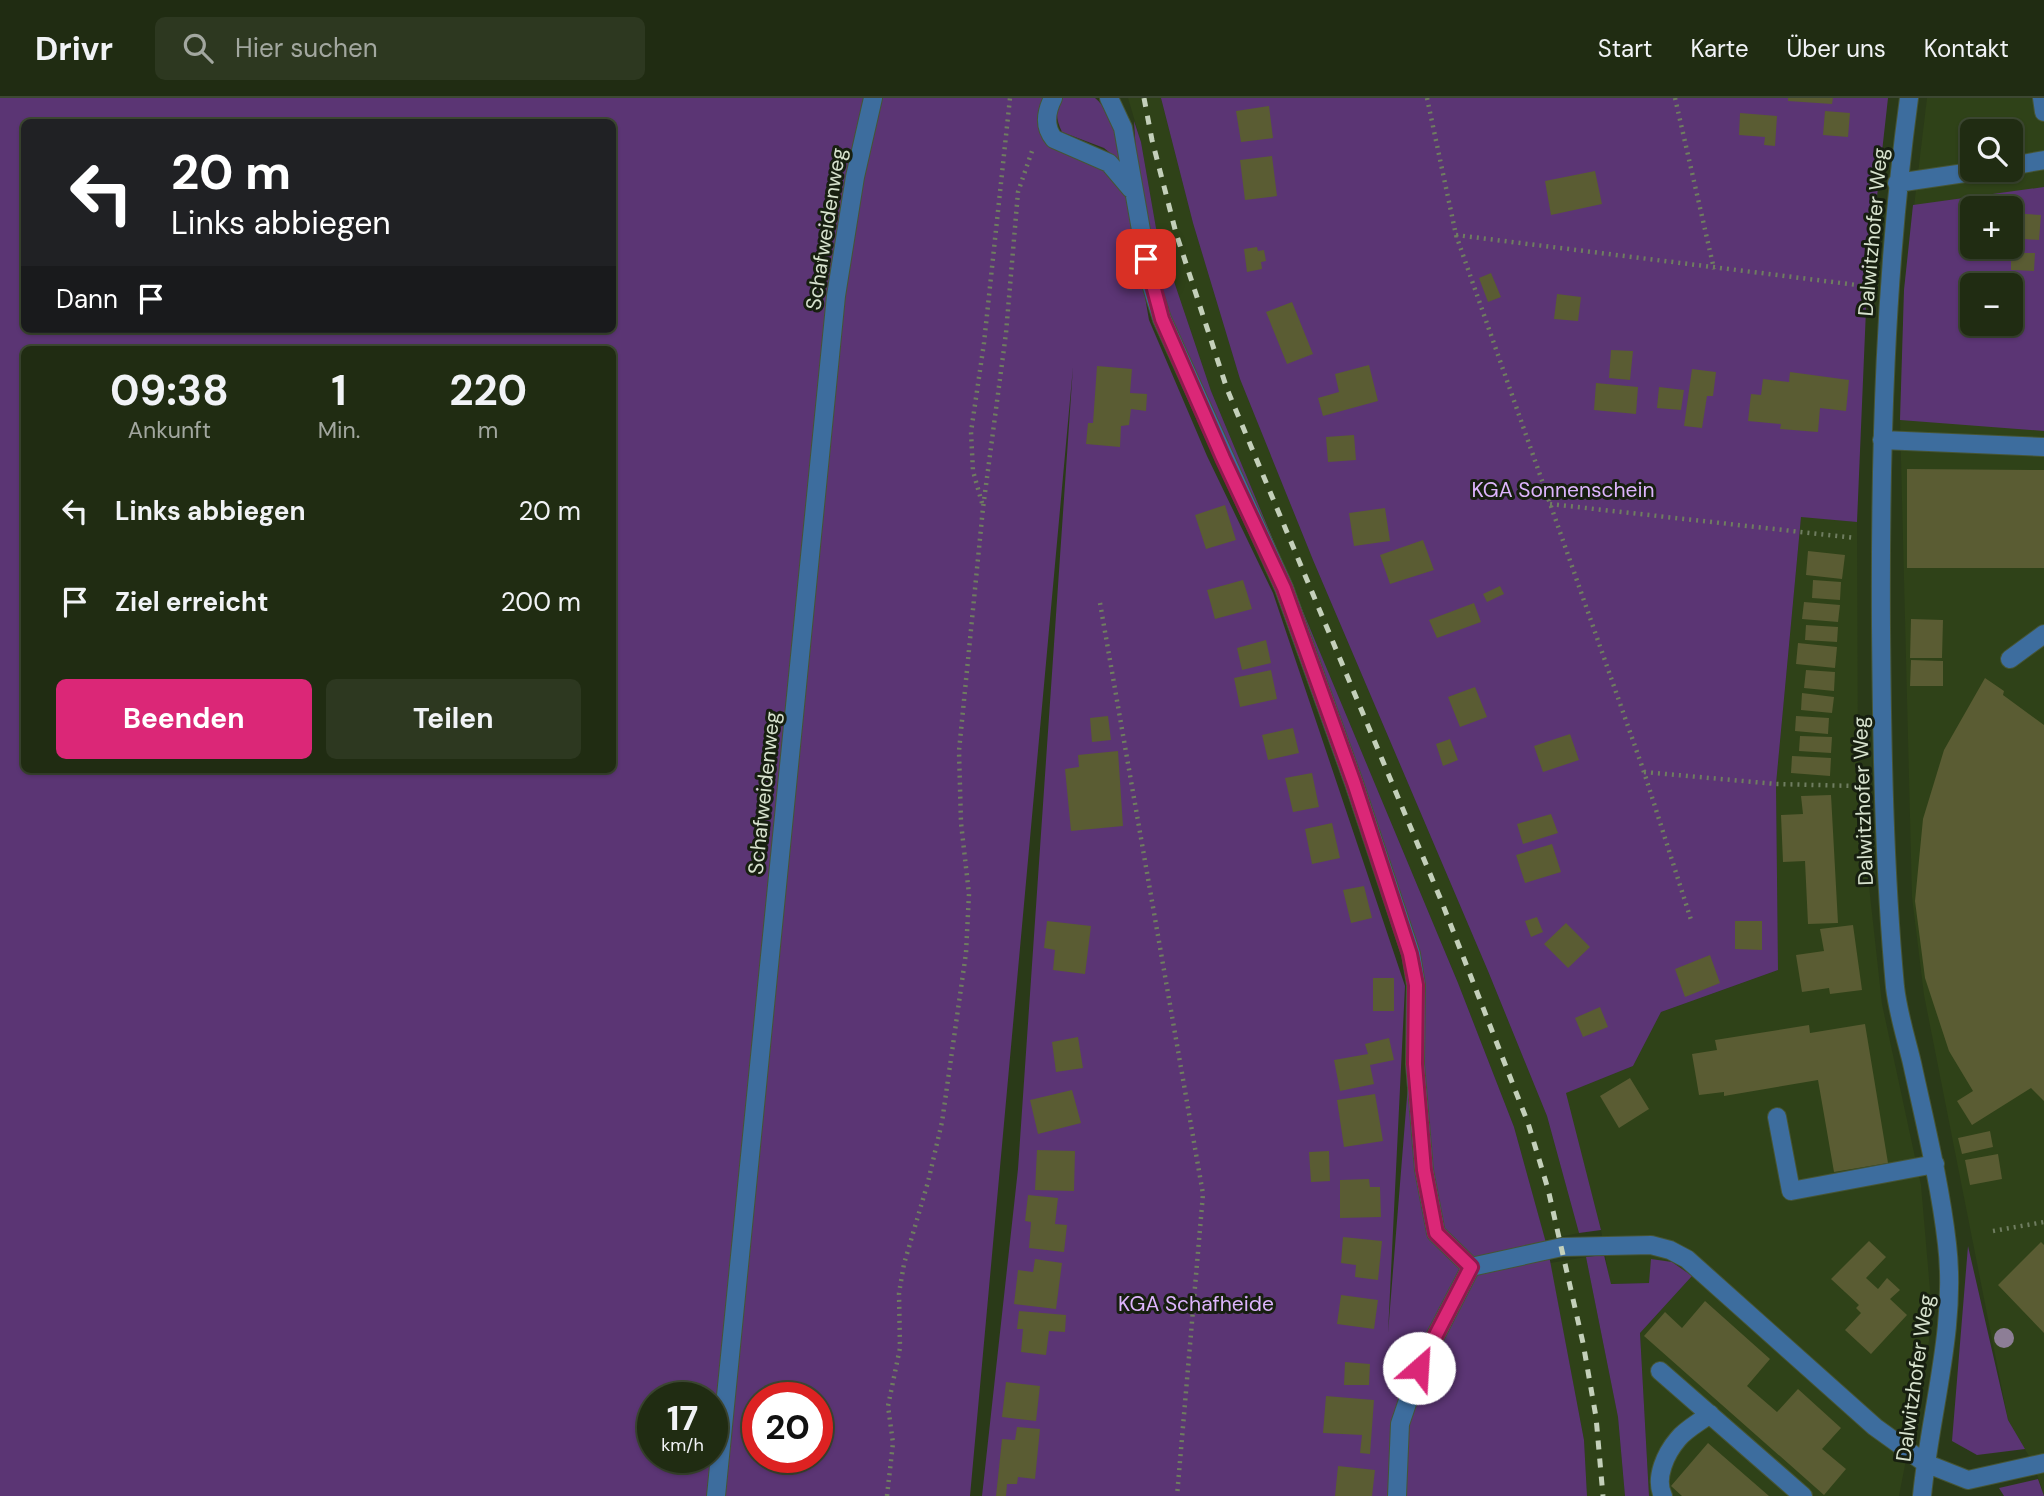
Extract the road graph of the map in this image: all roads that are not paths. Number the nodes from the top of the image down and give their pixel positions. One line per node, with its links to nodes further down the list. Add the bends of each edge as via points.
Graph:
1 (873, 98): 23 (street, Schafweidenweg, via 836,296)
2 (1053, 98): 11 (street, via 1047,119 1050,134 1109,163)
3 (1109, 98): 11 (street, via 1123,128)
4 (1909, 98): 10 (street, Dalwitzhofer Weg)
5 (2042, 98): 6 (street)
6 (2044, 112)
7 (2044, 160): 8 (street)
8 (2023, 164)
9 (1960, 174): 10 (street)
10 (1898, 183): 12 (street, Dalwitzhofer Weg)
11 (1133, 191): 18 (street, via 1162,319 1284,588 1410,954 1416,985 1415,1064 1424,1170 1436,1233)
12 (1882, 440): 13 (street); 17 (street, Dalwitzhofer Weg, via 1882,785 1896,992)
13 (2044, 447)
14 (2044, 634): 15 (street)
15 (2010, 659)
16 (1777, 1117): 17 (street, via 1791,1191)
17 (1935, 1164): 21 (street, Dalwitzhofer Weg, via 1950,1290)
18 (1471, 1267): 21 (street, via 1562,1247 1651,1245 1670,1250 1700,1268 1875,1427); 24 (street, via 1419,1368 1400,1424)
19 (1660, 1371): 20 (street)
20 (1710, 1414): 25 (street, via 1679,1437 1663,1463 1659,1489); 26 (street)
21 (1925, 1463): 22 (street, via 1968,1479); 27 (street, Dalwitzhofer Weg)
22 (2044, 1463)
23 (716, 1496)
24 (1397, 1496)
25 (1663, 1496)
26 (1803, 1496)
27 (1922, 1496)

